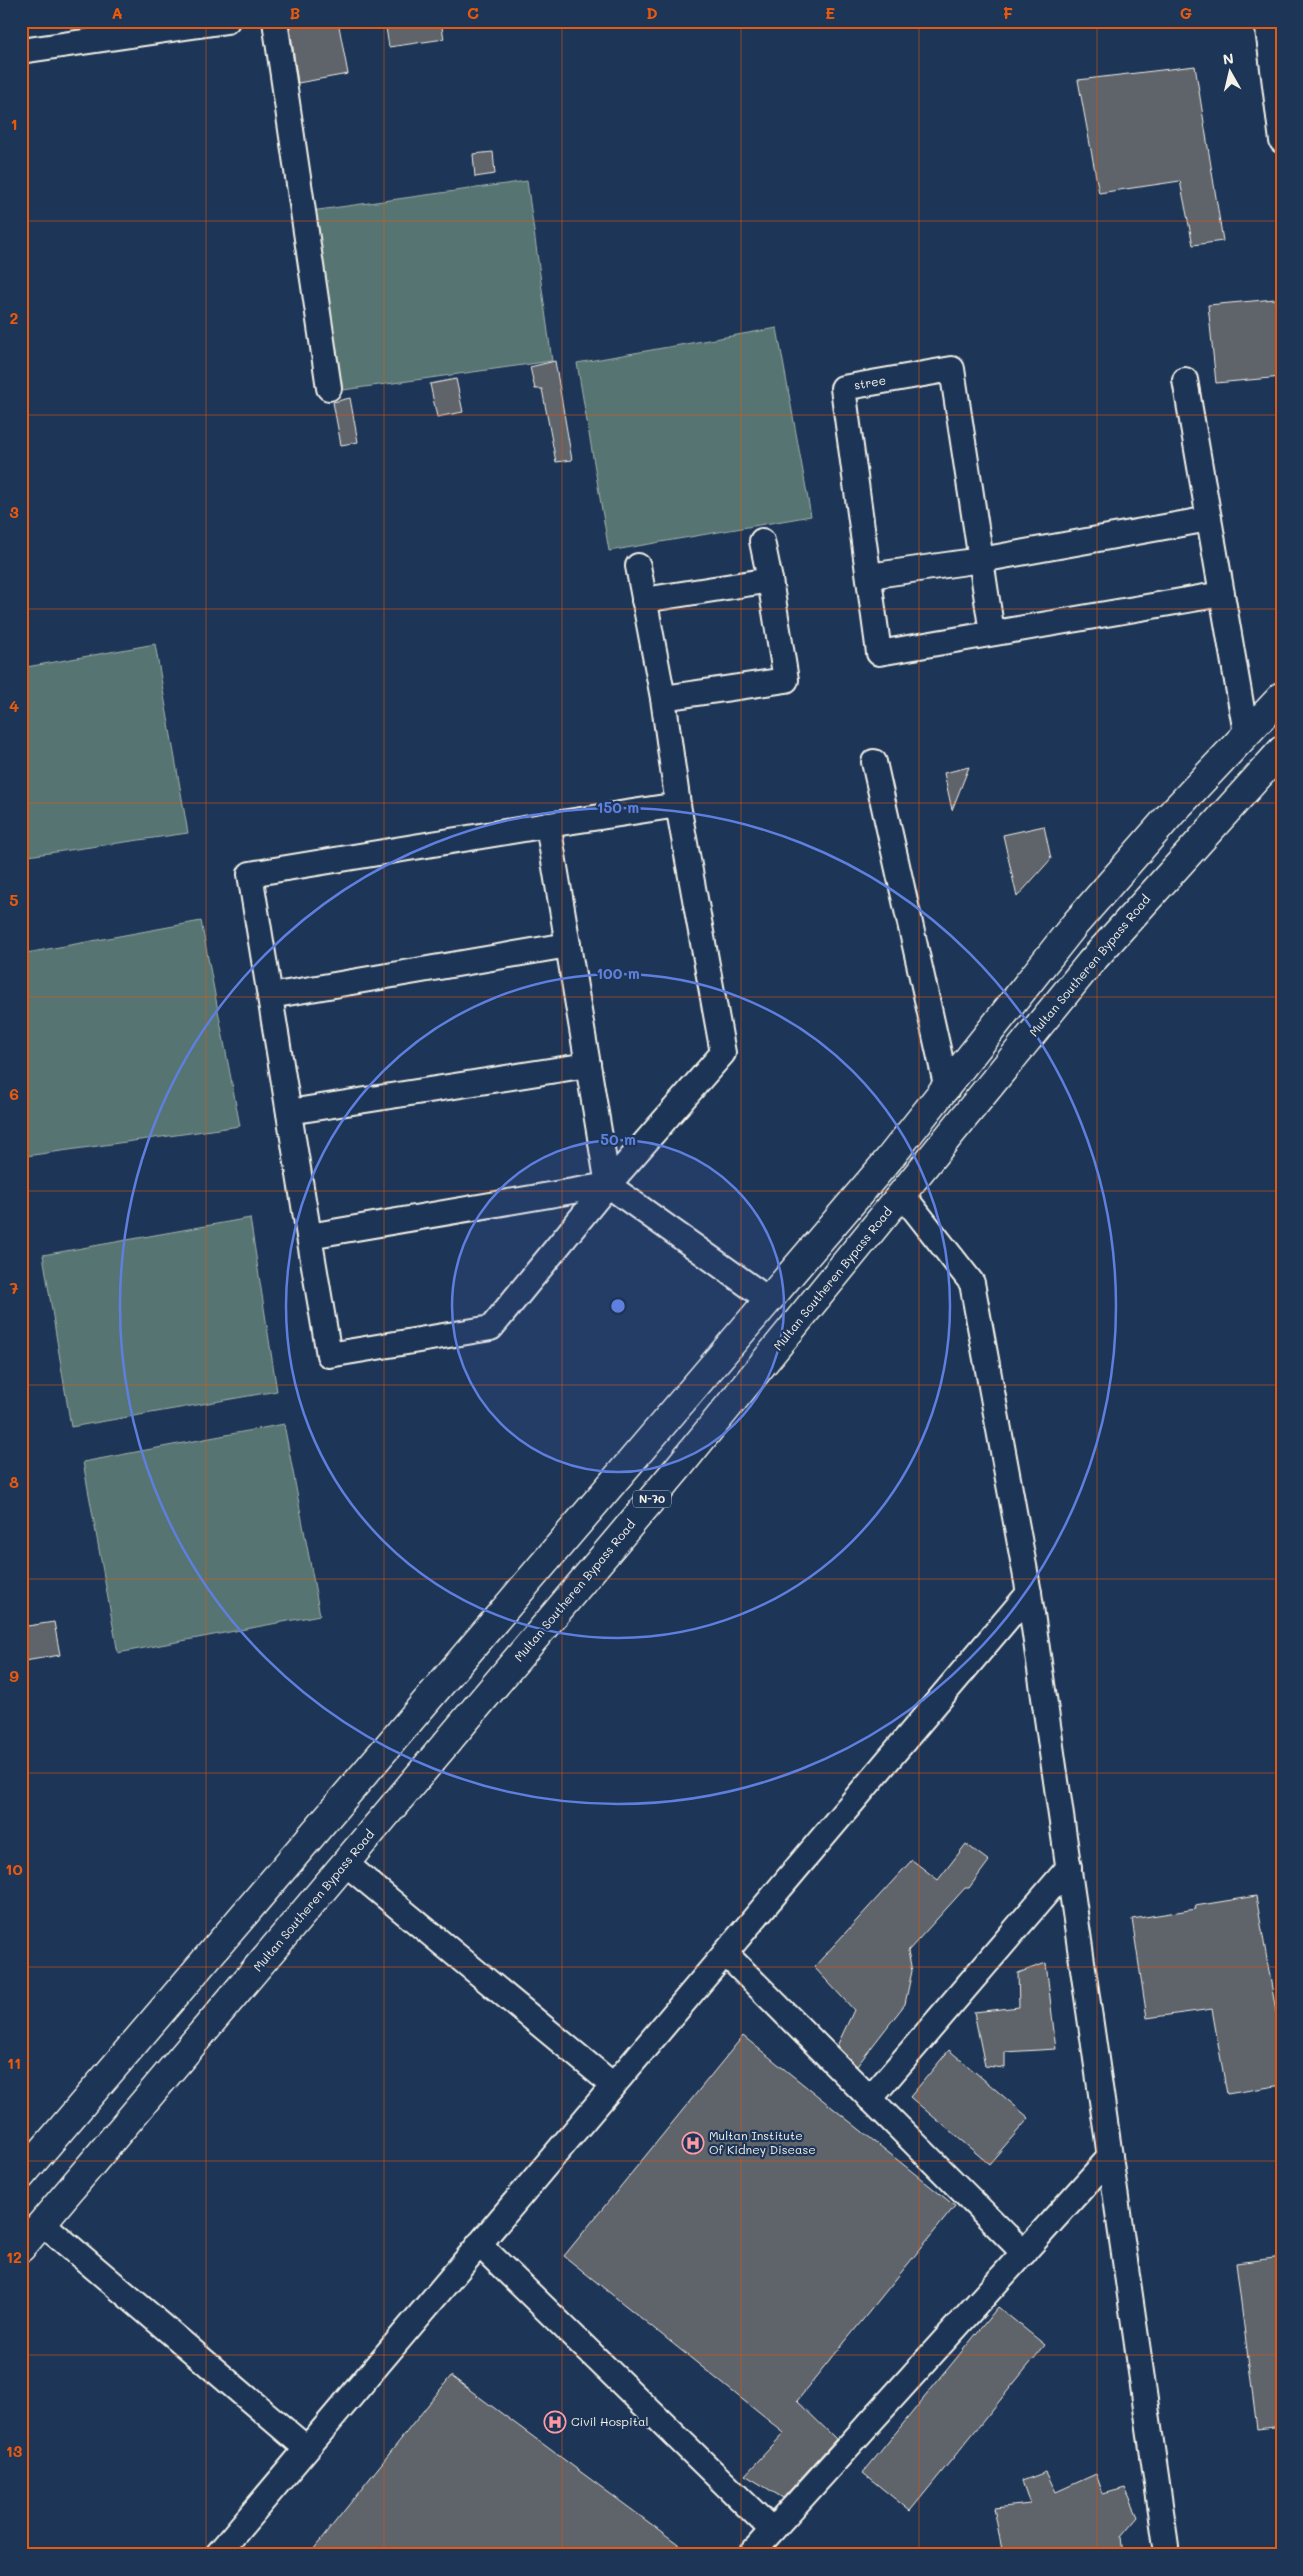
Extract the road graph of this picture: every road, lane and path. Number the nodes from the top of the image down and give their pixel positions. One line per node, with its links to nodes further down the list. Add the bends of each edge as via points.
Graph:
1 (227, 21): 4 (street)
2 (275, 21): 7 (street)
3 (1267, 21): 5 (street)
4 (21, 51)
5 (1282, 140)
6 (1185, 380): 8 (street)
7 (329, 388)
8 (1209, 519): 10 (street); 14 (street)
9 (762, 541): 13 (street)
10 (981, 560): 12 (street); 12 (street, stree, via 952,369 843,388); 16 (street, stree)
11 (638, 566): 15 (street)
12 (868, 576): 16 (street, stree, via 879,653)
13 (770, 580): 15 (street); 18 (street, via 786,680)
14 (1222, 594): 16 (street, stree); 19 (street)
15 (644, 600): 18 (street)
16 (992, 633)
17 (1282, 696): 19 (highway)
18 (663, 698): 22 (street)
19 (1246, 734): 27 (highway, via 1170,815 1076,924)
20 (1282, 750): 30 (highway, Multan Southeren Bypass Road / N-70, via 1090,963)
21 (874, 762): 27 (street)
22 (678, 805): 23 (street); 29 (street, via 723,1053)
23 (548, 825): 24 (street); 25 (street, via 250,874)
24 (568, 945): 25 (street); 26 (street)
25 (270, 996): 28 (street)
26 (588, 1065): 28 (street); 29 (street)
27 (947, 1089): 32 (highway)
28 (289, 1112): 31 (street)
29 (608, 1185): 31 (street); 31 (street, via 492,1328 434,1338 329,1355); 32 (street)
30 (902, 1194): 33 (street, via 972,1283); 34 (highway, Multan Southeren Bypass Road / N-70, via 678,1468)
31 (309, 1236)
32 (769, 1300): 40 (highway)
33 (1029, 1593): 35 (street); 36 (street)
34 (345, 1863): 37 (street); 41 (highway, Multan Southeren Bypass Road / N-70)
35 (1069, 1867): 38 (street); 39 (street)
36 (725, 1953): 37 (street); 38 (street)
37 (613, 2085): 42 (street)
38 (870, 2099): 44 (street)
39 (1110, 2157): 44 (street); 47 (street)
40 (21, 2176)
41 (42, 2223): 43 (highway, Multan Southeren Bypass Road / N-70); 45 (street)
42 (479, 2244): 45 (street); 46 (street)
43 (21, 2248)
44 (1024, 2253): 46 (street)
45 (306, 2448): 48 (street)
46 (772, 2530): 49 (street)
47 (1166, 2546)
48 (217, 2555)
49 (750, 2555)

